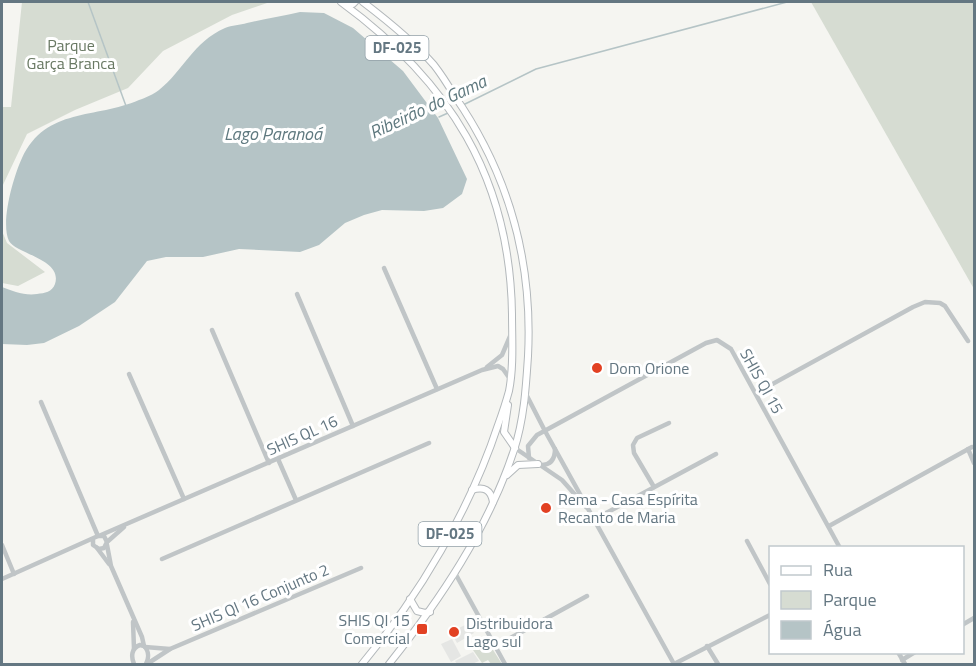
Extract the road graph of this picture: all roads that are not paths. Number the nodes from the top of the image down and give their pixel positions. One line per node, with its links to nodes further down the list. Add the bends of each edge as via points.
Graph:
1 (343, 2): 2 (main road); 5 (main road, DF-025, via 405,55 458,121 491,190)
2 (355, 2)
3 (363, 2): 6 (main road, DF-025, via 399,29 434,66 488,150 519,233)
4 (384, 268): 14 (street)
5 (512, 286): 6 (main road, via 522,281); 9 (main road, DF-025)
6 (527, 286): 17 (main road, DF-025)
7 (297, 294): 20 (street)
8 (212, 330): 29 (street)
9 (512, 330): 11 (street, SHIS QL 16, via 502,355); 13 (main road, DF-025)
10 (968, 341): 16 (street, via 950,312 940,303 925,302)
11 (482, 370): 13 (street, via 499,366); 14 (street, SHIS QL 16)
12 (129, 374): 34 (street)
13 (510, 379): 15 (main road, DF-025)
14 (437, 389): 20 (street, SHIS QL 16)
15 (509, 389): 23 (main road, via 504,428); 33 (main road, DF-025, via 487,458)
16 (756, 393): 21 (street, SHIS QI 15, via 730,349 714,340); 39 (street, SHIS QI 15)
17 (526, 394): 21 (street); 23 (main road, DF-025)
18 (41, 402): 40 (street)
19 (669, 423): 32 (street, via 637,438 633,445)
20 (353, 426): 27 (street, SHIS QL 16)
21 (545, 431): 24 (street); 26 (street, via 530,442)
22 (429, 443): 35 (street)
23 (515, 448): 26 (street); 31 (main road, DF-025)
24 (555, 448): 30 (street, via 551,462); 37 (street)
25 (716, 454): 32 (street)
26 (529, 458): 30 (street)
27 (278, 459): 29 (street, SHIS QL 16); 35 (street)
28 (975, 462): 39 (street, via 970,448)
29 (269, 463): 34 (street, SHIS QL 16)
30 (538, 464): 31 (main road, via 518,465); 37 (street, via 562,480)
31 (502, 483): 36 (main road, DF-025)
32 (654, 487): 37 (street)
33 (472, 490): 36 (main road, via 489,491); 57 (main road, DF-025, via 448,539)
34 (184, 500): 38 (street, SHIS QL 16)
35 (296, 500): 47 (street)
36 (493, 503): 50 (main road, DF-025)
37 (594, 517): 71 (street)
38 (132, 522): 40 (street, SHIS QL 16); 42 (street, SHIS QL 16)
39 (829, 526): 44 (street, SHIS QI 15)
40 (98, 536): 42 (street, via 106,537); 45 (street, SHIS QL 16); 46 (street)
41 (747, 541): 53 (street)
42 (107, 543): 46 (street, SHIS QL 16, via 104,548); 48 (street)
43 (2, 544): 51 (street)
44 (839, 546)
45 (74, 547): 46 (street, SHIS QL 16); 51 (street, SHIS QL 16)
46 (95, 547): 48 (street)
47 (162, 559)
48 (111, 566): 60 (street)
49 (360, 568): 65 (street, SHIS QI 16 Conjunto 2)
50 (455, 573): 54 (main road, DF-025); 55 (street)
51 (14, 574): 52 (street, SHIS QL 16)
52 (2, 579)
53 (769, 580)
54 (448, 583): 55 (street); 58 (main road, DF-025)
55 (461, 585): 62 (street)
56 (587, 596): 62 (street)
57 (410, 599): 58 (main road, via 417,611); 68 (main road, DF-025)
58 (430, 612): 69 (main road, DF-025)
59 (769, 616): 63 (street)
60 (133, 619): 61 (street); 64 (street)
61 (144, 646): 64 (street); 65 (street, SHIS QI 16 Conjunto 2); 67 (street)
62 (495, 646): 70 (street)
63 (707, 646): 71 (street); 72 (street)
64 (134, 649): 66 (street)
65 (170, 649): 67 (street, SHIS QI 16 Conjunto 2)
66 (134, 664)
67 (147, 664)
68 (362, 664)
69 (389, 664)
70 (505, 664)
71 (674, 664)
72 (718, 664)

